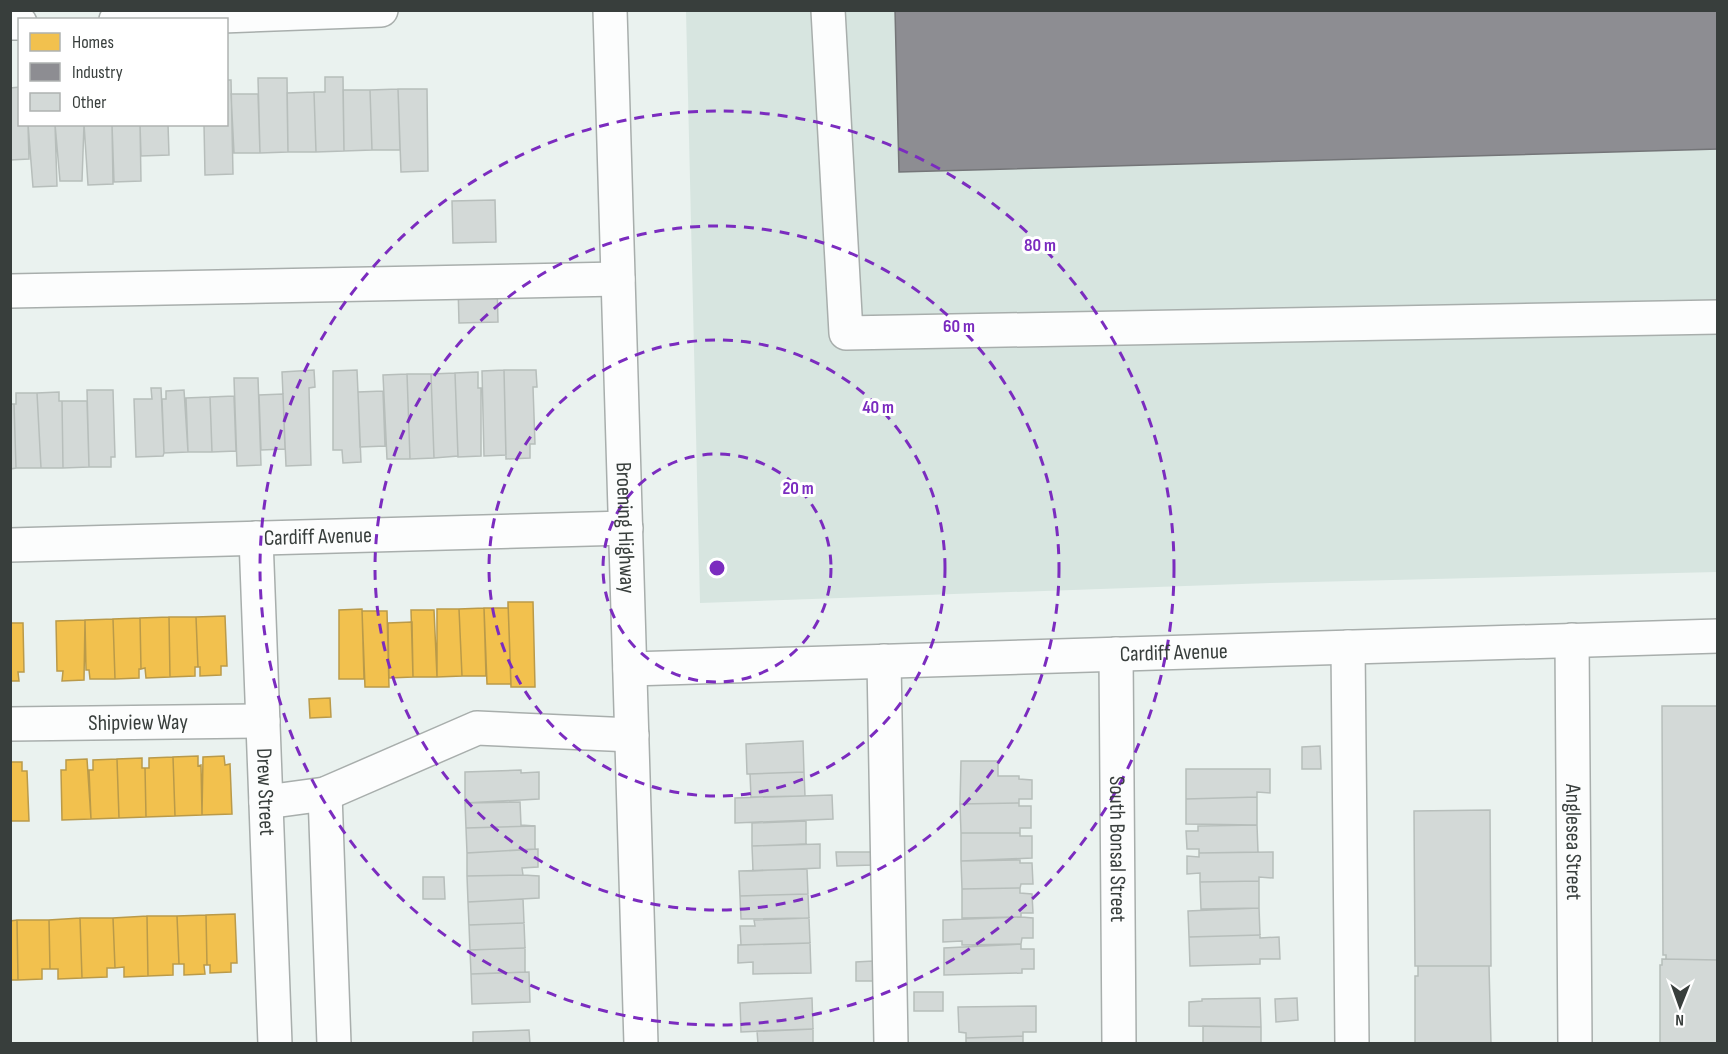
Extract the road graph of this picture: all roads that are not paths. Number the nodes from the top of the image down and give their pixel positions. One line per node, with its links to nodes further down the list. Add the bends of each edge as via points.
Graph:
1 (381, 10): 4 (street)
2 (610, 10): 5 (street, Broening Highway)
3 (828, 10): 7 (street, via 846,333)
4 (169, 18)
5 (618, 279): 6 (street); 8 (street, Broening Highway)
6 (10, 291)
7 (1718, 317)
8 (626, 528): 9 (street, Cardiff Avenue); 16 (street, Broening Highway)
9 (256, 538): 10 (street, Cardiff Avenue); 17 (street, Drew Street)
10 (10, 545)
11 (1718, 636): 12 (street, Cardiff Avenue)
12 (1572, 640): 13 (street, Cardiff Avenue); 28 (street, Anglesea Street)
13 (1348, 647): 14 (street, Cardiff Avenue); 27 (street)
14 (1116, 654): 15 (street, Cardiff Avenue); 26 (street, South Bonsal Street)
15 (884, 661): 16 (street, Cardiff Avenue); 25 (street)
16 (630, 669): 19 (street, Broening Highway)
17 (263, 720): 18 (street, Shipview Way); 21 (street, Drew Street)
18 (10, 724)
19 (632, 735): 20 (street, via 477,728); 24 (street, Broening Highway)
20 (324, 795): 21 (street); 23 (street)
21 (266, 802): 22 (street, Drew Street)
22 (275, 1044)
23 (334, 1044)
24 (641, 1044)
25 (891, 1044)
26 (1119, 1044)
27 (1352, 1044)
28 (1575, 1044)

